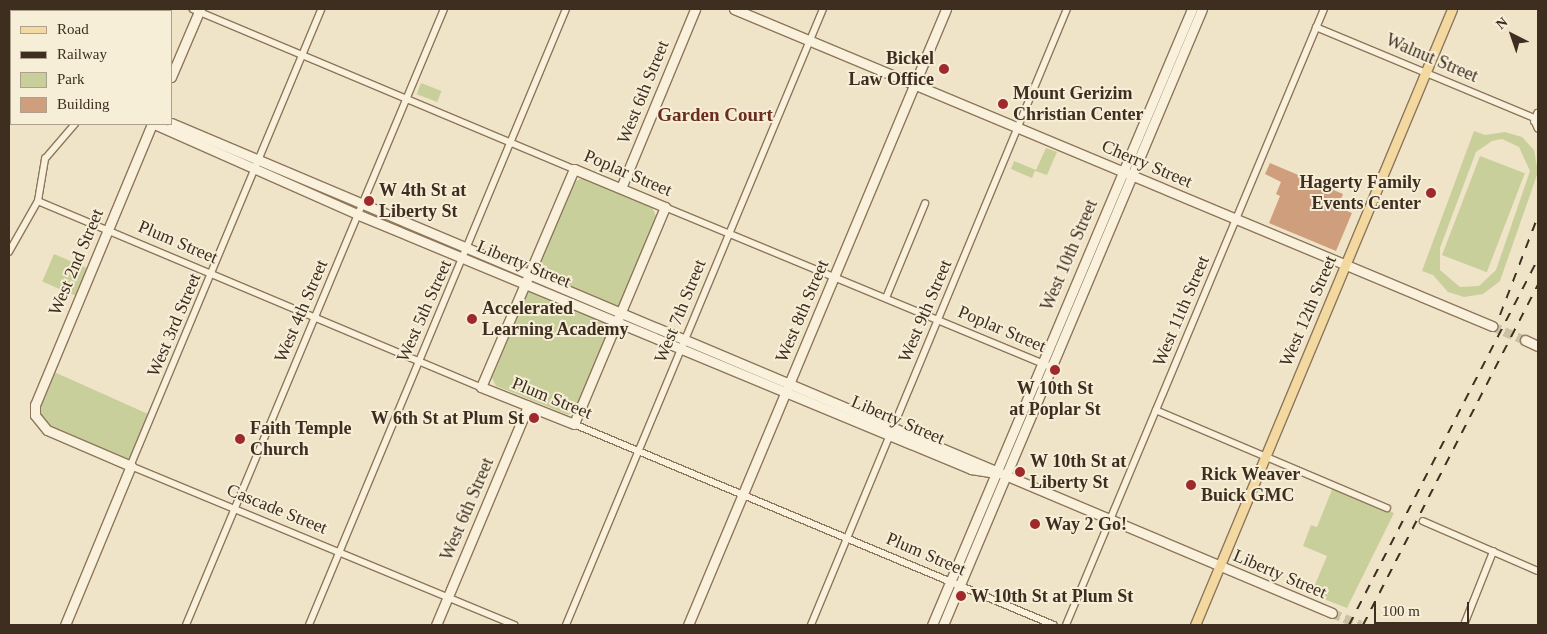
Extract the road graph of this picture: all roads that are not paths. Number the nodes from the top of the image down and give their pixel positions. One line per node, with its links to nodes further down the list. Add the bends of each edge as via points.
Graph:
1 (16, 9): 14 (street)
2 (322, 9): 18 (street, West 3rd Street)
3 (444, 9): 23 (street, West 4th Street)
4 (566, 9): 31 (street, West 5th Street)
5 (696, 9): 36 (street, West 6th Street)
6 (734, 9): 17 (street, Cherry Street)
7 (823, 9): 17 (street, West 7th Street)
8 (946, 9): 22 (street, West 8th Street)
9 (1067, 9): 29 (street, West 9th Street)
10 (1192, 9): 21 (street, West 10th Street)
11 (1202, 9): 21 (street, West 10th Street)
12 (1324, 9): 16 (street, West 11th Street)
13 (1452, 9): 19 (main road, West 12th Street)
14 (9, 10)
15 (197, 10): 18 (street, Poplar Street); 20 (street)
16 (1316, 27): 19 (street, Walnut Street); 42 (street, West 11th Street)
17 (810, 40): 22 (street, Cherry Street); 44 (street, West 7th Street)
18 (303, 55): 23 (street, Poplar Street); 32 (street, West 3rd Street)
19 (1426, 72): 24 (street, Walnut Street); 48 (main road, West 12th Street)
20 (172, 75)
21 (1167, 77): 35 (street, West 10th Street)
22 (913, 84): 29 (street, Cherry Street); 52 (street, West 8th Street)
23 (407, 98): 31 (street, Poplar Street); 39 (street, West 4th Street)
24 (1537, 115): 30 (street, Walnut Street)
25 (172, 123): 32 (street, Liberty Street)
26 (74, 125): 37 (street, via 45,159)
27 (154, 125): 43 (street, West 2nd Street)
28 (156, 125): 34 (street, Liberty Street)
29 (1017, 128): 35 (street, Cherry Street); 57 (street, West 9th Street)
30 (1538, 128)
31 (511, 142): 33 (street, Poplar Street); 45 (street, West 5th Street)
32 (260, 161): 34 (street, West 3rd Street); 39 (street, Liberty Street)
33 (574, 168): 36 (street, Poplar Street); 50 (street)
34 (256, 170): 41 (street, Liberty Street); 51 (street, West 3rd Street)
35 (1127, 174): 42 (street, Cherry Street); 49 (street, West 10th Street)
36 (620, 188): 40 (street, Poplar Street)
37 (38, 201): 43 (street, Plum Street); 46 (street)
38 (925, 204): 54 (street)
39 (363, 205): 41 (street, West 4th Street); 45 (street, Liberty Street)
40 (665, 207): 44 (street, Poplar Street); 55 (street)
41 (359, 215): 47 (street, Liberty Street); 56 (street, West 4th Street)
42 (1236, 219): 48 (street, Cherry Street); 68 (street, West 11th Street)
43 (107, 230): 51 (street, Plum Street); 69 (street, West 2nd Street, via 43,384)
44 (729, 233): 52 (street, Poplar Street); 60 (street, West 7th Street)
45 (468, 248): 47 (street, West 5th Street); 50 (street, Liberty Street)
46 (9, 252)
47 (464, 257): 53 (street, Liberty Street); 62 (street, West 5th Street)
48 (1345, 265): 58 (street, Cherry Street); 73 (main road, West 12th Street)
49 (1087, 269): 63 (street, West 10th Street); 64 (street, West 10th Street)
50 (530, 272): 53 (street); 55 (street, Liberty Street)
51 (213, 275): 56 (street, Plum Street); 74 (street, West 3rd Street)
52 (834, 276): 54 (street, Poplar Street); 65 (street, West 8th Street)
53 (526, 282): 55 (street, Liberty Street); 66 (street)
54 (886, 298): 57 (street, Poplar Street)
55 (620, 316): 60 (street, Liberty Street); 70 (street)
56 (314, 317): 62 (street, Plum Street); 79 (street, West 4th Street)
57 (937, 319): 63 (street, Poplar Street); 71 (street, West 9th Street)
58 (1492, 326)
59 (1525, 340): 61 (street)
60 (684, 342): 65 (street, Liberty Street); 72 (street, West 7th Street)
61 (1538, 346)
62 (418, 360): 66 (street, Plum Street); 83 (street, West 5th Street)
63 (1042, 363): 64 (street, Poplar Street); 75 (street, West 10th Street)
64 (1051, 367): 76 (street, West 10th Street)
65 (788, 385): 71 (street, Liberty Street); 77 (street, West 8th Street)
66 (481, 387): 67 (street, Plum Street)
67 (528, 406): 70 (street, Plum Street); 89 (street, West 6th Street)
68 (1156, 410): 73 (street); 80 (street, West 11th Street)
69 (35, 415): 74 (street, Cascade Street, via 50,432)
70 (574, 424): 72 (street, Plum Street)
71 (892, 430): 75 (street, Liberty Street, via 985,474); 82 (street, West 9th Street)
72 (638, 452): 77 (street, Plum Street); 96 (street, West 7th Street)
73 (1265, 456): 78 (street); 85 (main road, West 12th Street)
74 (131, 466): 79 (street, Cascade Street); 91 (street, West 3rd Street)
75 (995, 473): 76 (street, Liberty Street); 87 (street, West 10th Street)
76 (1005, 477): 80 (street, Liberty Street); 88 (street, West 10th Street)
77 (742, 495): 82 (street, Plum Street); 97 (street, West 8th Street)
78 (1387, 508)
79 (235, 509): 83 (street, Cascade Street); 92 (street, West 4th Street)
80 (1110, 521): 85 (street, Liberty Street); 102 (street, West 11th Street)
81 (1423, 521): 84 (street)
82 (846, 538): 87 (street, Plum Street); 98 (street, West 9th Street)
83 (339, 552): 89 (street, Cascade Street); 93 (street, West 5th Street)
84 (1493, 552): 86 (street); 104 (street)
85 (1219, 566): 90 (street, Liberty Street); 103 (main road, West 12th Street)
86 (1538, 571)
87 (950, 582): 88 (street, Plum Street); 99 (street, West 10th Street)
88 (960, 586): 100 (street, West 10th Street); 101 (street, Plum Street)
89 (448, 598): 94 (street, West 6th Street); 95 (street, Cascade Street)
90 (1332, 613)
91 (65, 625)
92 (186, 625)
93 (309, 625)
94 (436, 625)
95 (514, 625)
96 (566, 625)
97 (688, 625)
98 (810, 625)
99 (932, 625)
100 (943, 625)
101 (1054, 625)
102 (1066, 625)
103 (1195, 625)
104 (1464, 625)

